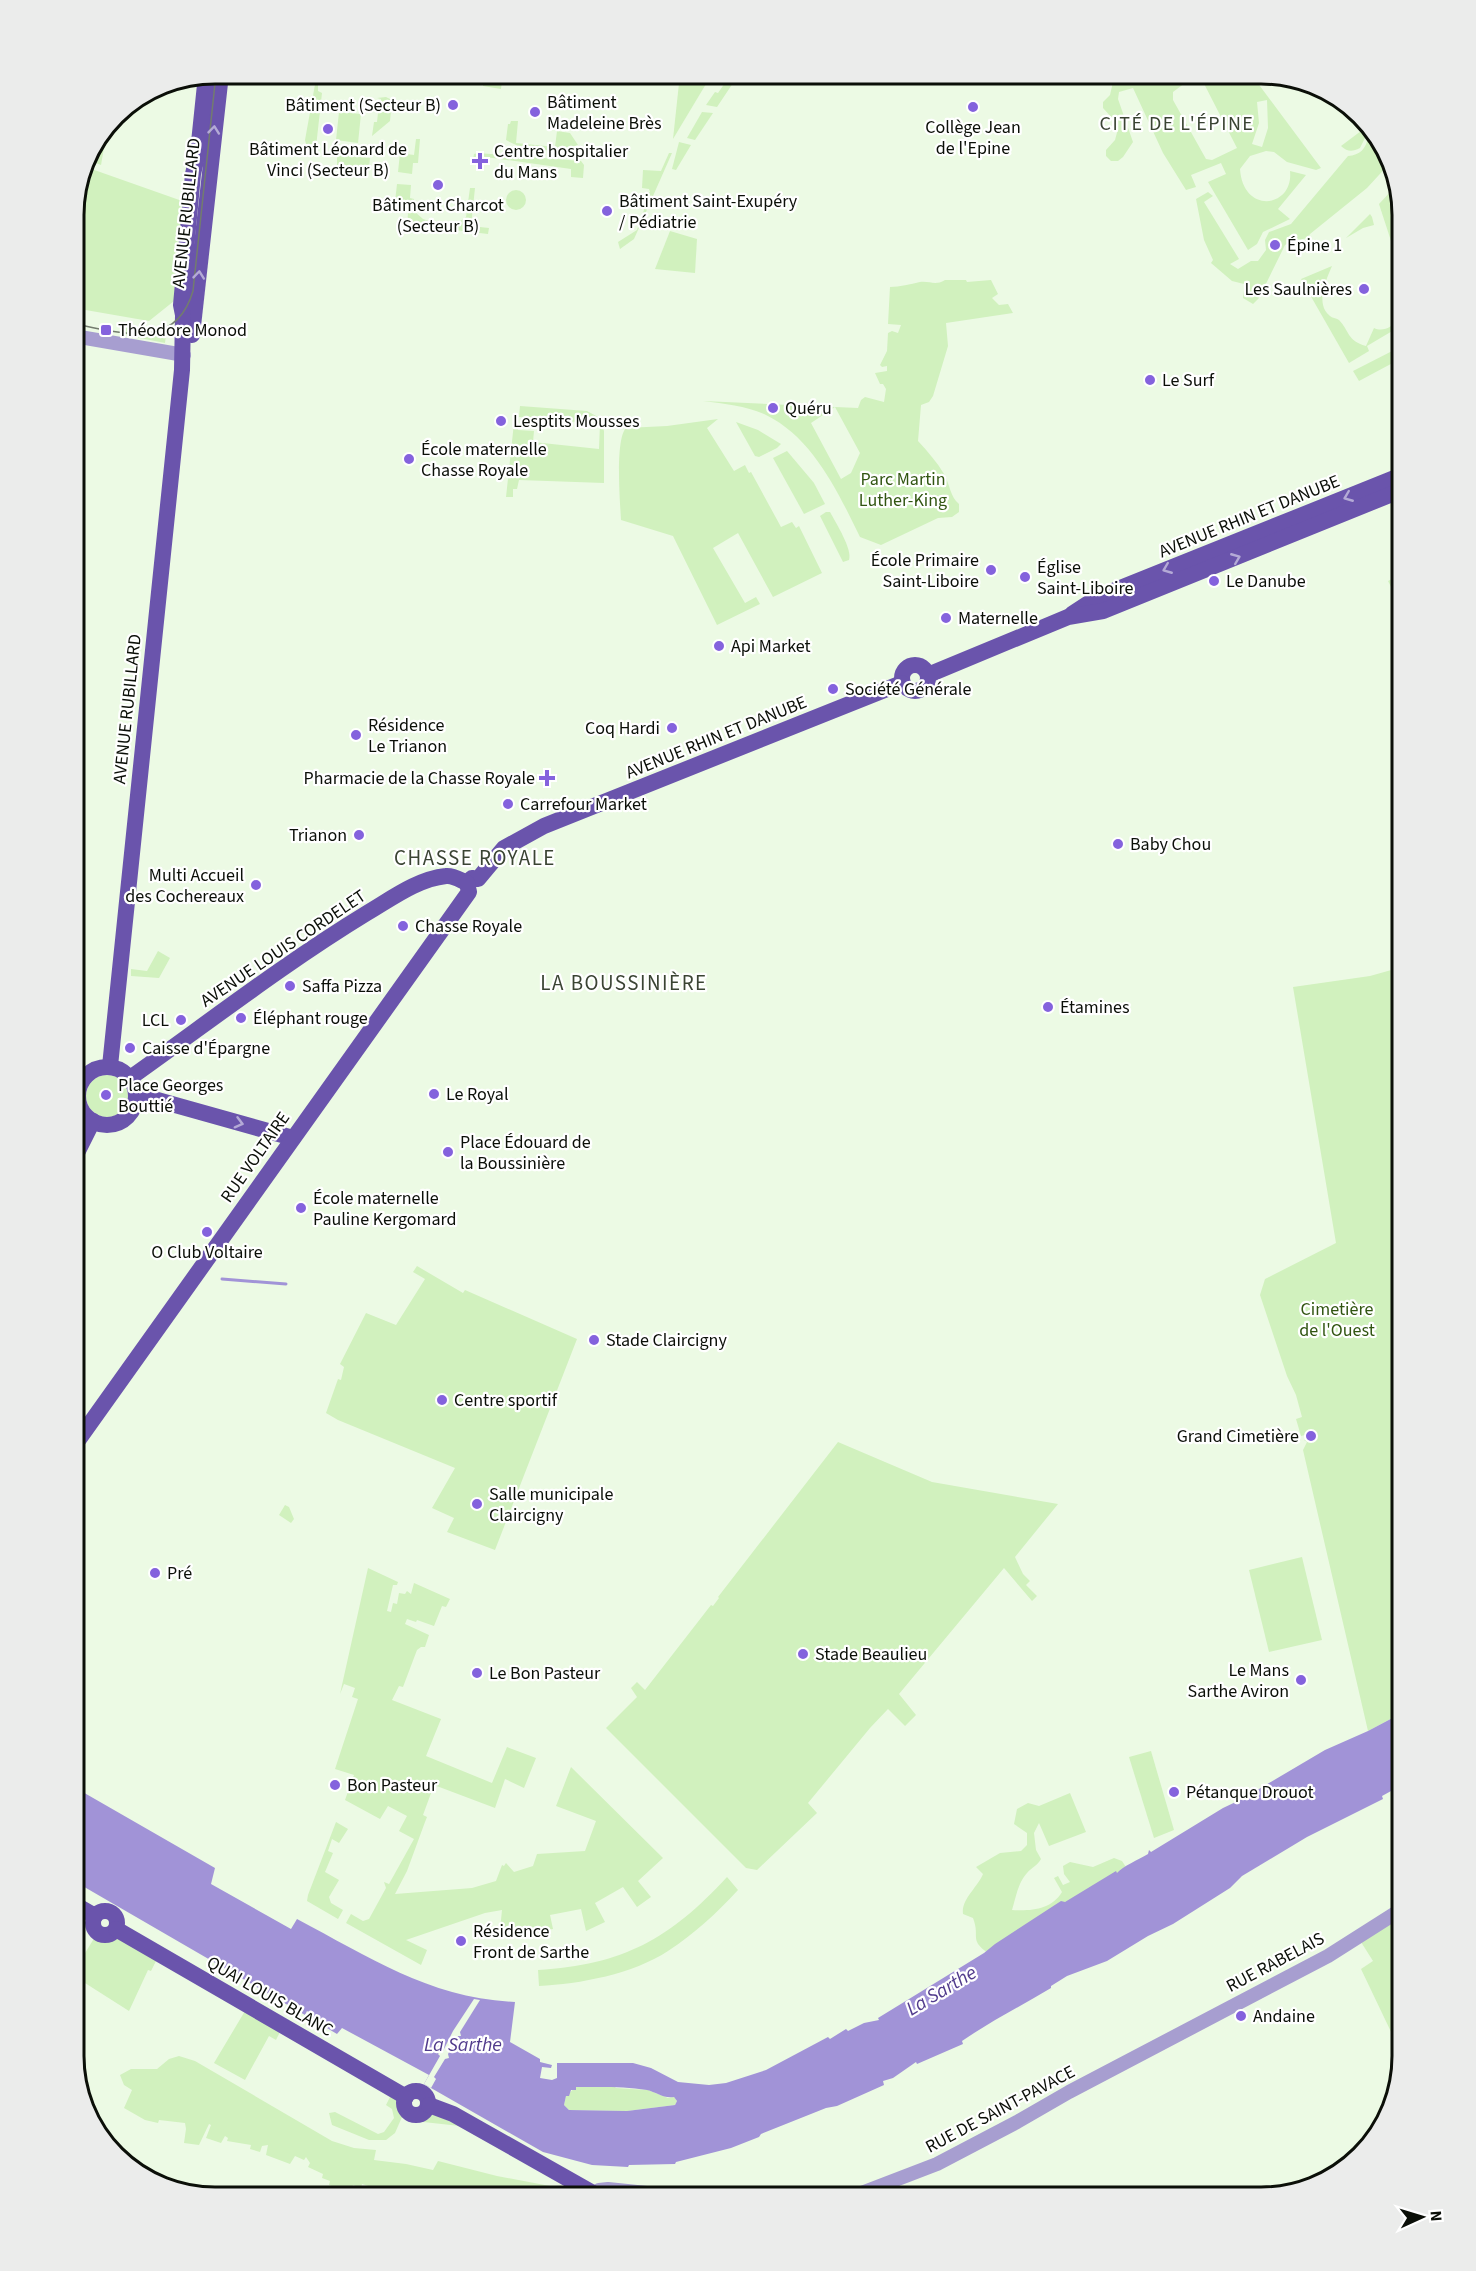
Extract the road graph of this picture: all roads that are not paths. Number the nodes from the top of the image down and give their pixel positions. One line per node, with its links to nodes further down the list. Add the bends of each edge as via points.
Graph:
1 (205, 84): 4 (main road, AVENUE RUBILLARD, via 182,305)
2 (219, 84): 4 (main road, AVENUE RUBILLARD, one-way to 2, via 193,333)
3 (84, 338): 4 (street)
4 (184, 355): 10 (main road, AVENUE RUBILLARD)
5 (1392, 479): 7 (main road, AVENUE RHIN ET DANUBE, one-way to 7, via 1098,597)
6 (1392, 494): 7 (main road, AVENUE RHIN ET DANUBE, one-way to 6, via 1103,611)
7 (1073, 614): 8 (main road, AVENUE RHIN ET DANUBE, via 928,675 921,690 910,690 902,683)
8 (544, 826): 9 (main road, RUE VOLTAIRE, via 504,848)
9 (471, 884): 12 (main road, AVENUE LOUIS CORDELET, via 446,876 394,897 331,935); 16 (main road, RUE VOLTAIRE)
10 (110, 1066): 11 (main road, via 97,1068); 12 (main road)
11 (84, 1078)
12 (130, 1078): 13 (main road)
13 (136, 1095): 15 (main road, via 133,1108 123,1120 106,1125); 16 (main road, one-way to 16)
14 (84, 1113): 15 (main road)
15 (93, 1121): 17 (main road)
16 (293, 1138): 18 (main road, RUE VOLTAIRE)
17 (84, 1139)
18 (84, 1432)
19 (84, 1910): 22 (main road, QUAI LOUIS BLANC, via 95,1917 101,1912 111,1913 116,1929 406,2097 405,2108 412,2115 422,2114 429,2105 453,2114)
20 (1392, 1915): 21 (street, RUE RABELAIS, via 1328,1956)
21 (1161, 2043): 23 (street, RUE DE SAINT-PAVACE, via 937,2164)
22 (581, 2187)
23 (877, 2187)

